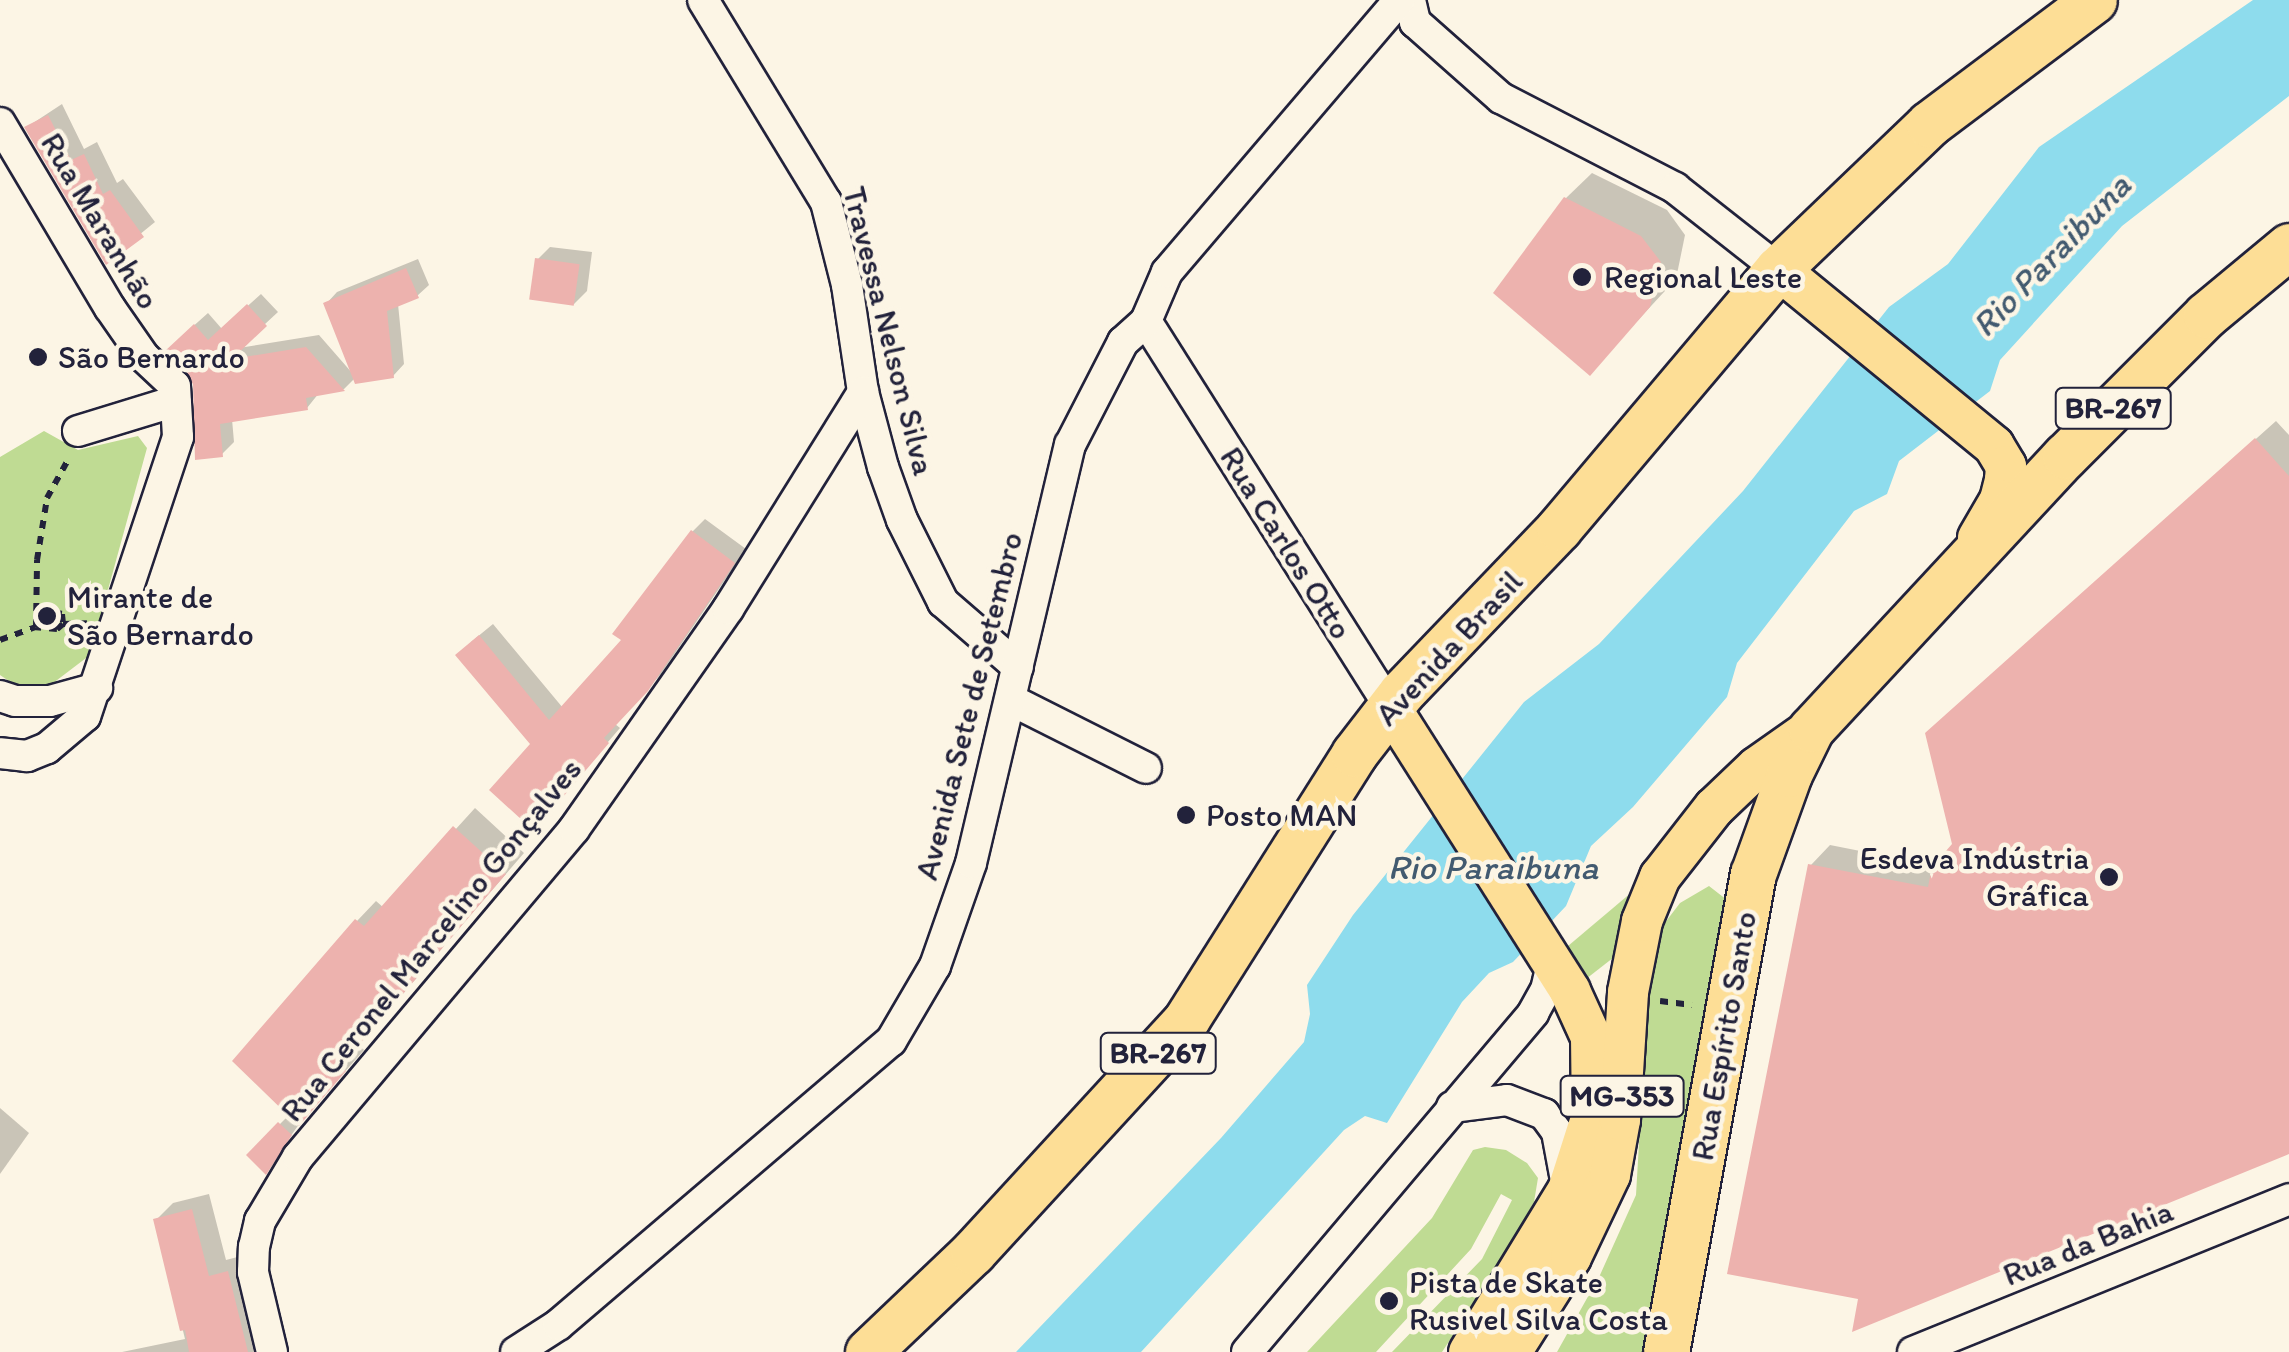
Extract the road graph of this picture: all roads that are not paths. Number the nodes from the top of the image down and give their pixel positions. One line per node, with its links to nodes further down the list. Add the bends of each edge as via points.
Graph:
1 (702, 0): 8 (street, Travessa Nelson Silva, via 826,202)
2 (2094, 0): 6 (highway, Avenida Brasil / BR-267, via 1929,124)
3 (1402, 11): 6 (street, via 1501,98 1675,188); 7 (street, Avenida Sete de Setembro, via 1166,272)
4 (0, 123): 9 (street, Rua Maranhão, via 110,308 144,358 176,386)
5 (2289, 246): 11 (highway, BR-267, via 2206,315)
6 (1778, 268): 11 (main road, BR-267, via 1994,446 2006,466 2000,500); 16 (highway, Avenida Brasil / BR-267, via 1560,528)
7 (1146, 321): 12 (street, Avenida Sete de Setembro, via 1123,342 1070,445); 16 (street, Rua Carlos Otto)
8 (863, 392): 12 (street, Travessa Nelson Silva, via 889,485 943,602); 25 (street, Rua Ceronel Marcelino Gonçalves, via 728,609 574,829 298,1157 260,1221 254,1247 253,1272)
9 (176, 401): 10 (street); 13 (street, via 178,438)
10 (78, 431)
11 (1946, 582): 17 (highway, BR-267)
12 (1018, 667): 15 (street, Avenida Sete de Setembro)
13 (97, 688): 14 (street, via 50,701); 18 (street, via 85,716 47,748 27,756)
14 (0, 696)
15 (1011, 700): 19 (street); 26 (street, Avenida Sete de Setembro, via 971,862 936,966 891,1040 558,1325)
16 (1390, 707): 20 (main road, Rua Carlos Otto); 27 (highway, Avenida Brasil / BR-267, via 1186,1020 973,1252)
17 (1811, 729): 24 (main road, MG-353, via 1714,808 1660,877 1642,921 1628,992 1610,1175 1595,1214); 31 (highway, Rua Espírito Santo / BR-267, via 1764,839 1747,901)
18 (0, 753)
19 (1146, 768)
20 (1545, 952): 21 (street, via 1546,990 1533,1012); 22 (main road, Rua Carlos Otto, via 1584,1016 1594,1066 1592,1114)
21 (1452, 1107): 22 (street, via 1506,1100 1544,1114 1557,1132); 28 (street)
22 (1568, 1190): 24 (main road, Rua Carlos Otto)
23 (2289, 1199): 32 (street, Rua da Bahia)
24 (1530, 1291): 29 (main road); 30 (main road, MG-353)
25 (272, 1352)
26 (516, 1352)
27 (868, 1352)
28 (1247, 1352)
29 (1469, 1352)
30 (1510, 1352)
31 (1666, 1352)
32 (1912, 1352)

